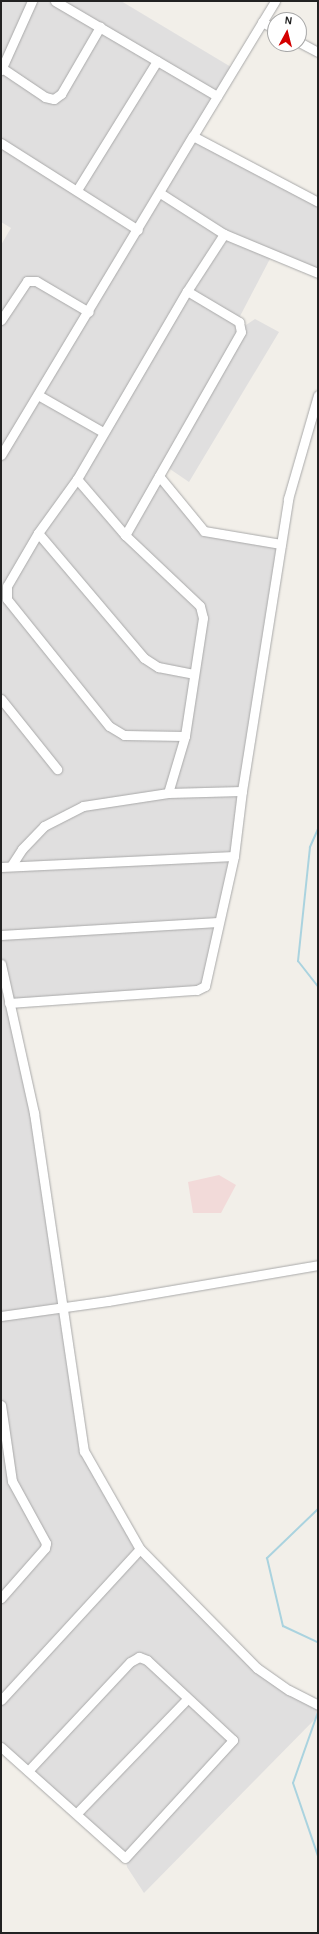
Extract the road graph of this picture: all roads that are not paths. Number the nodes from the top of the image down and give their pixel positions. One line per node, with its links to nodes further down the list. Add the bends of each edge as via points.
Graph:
1 (32, 1): 10 (street)
2 (55, 1): 6 (street)
3 (275, 1): 4 (street)
4 (262, 22): 5 (street); 11 (street)
5 (267, 25)
6 (100, 27): 9 (street); 10 (street, via 61,94 54,99 45,97)
7 (307, 46): 8 (street)
8 (318, 52)
9 (157, 60): 11 (street); 14 (street)
10 (2, 69)
11 (217, 96): 12 (street)
12 (193, 136): 15 (street); 16 (street)
13 (1, 143): 14 (street)
14 (77, 190): 17 (street)
15 (160, 193): 17 (street); 18 (street)
16 (318, 202)
17 (138, 230): 21 (street)
18 (224, 234): 19 (street); 20 (street)
19 (318, 273)
20 (186, 291): 25 (street); 27 (street, via 239,322 241,332)
21 (89, 312): 22 (street, via 36,281 27,281); 23 (street)
22 (1, 320)
23 (38, 395): 25 (street); 26 (street)
24 (318, 395): 31 (street, via 288,499)
25 (103, 432): 28 (street)
26 (1, 455)
27 (159, 476): 30 (street); 31 (street, via 204,531)
28 (77, 478): 29 (street); 30 (street)
29 (38, 533): 32 (street, via 144,658 158,667); 34 (street, via 7,586 7,598 115,731 124,735)
30 (125, 536): 32 (street, via 200,606 202,618)
31 (281, 544): 36 (street)
32 (194, 674): 34 (street)
33 (1, 699): 35 (street)
34 (185, 736): 37 (street)
35 (57, 769)
36 (242, 791): 37 (street); 38 (street)
37 (168, 793): 39 (street, via 83,806 44,826 22,849)
38 (234, 856): 39 (street); 41 (street)
39 (11, 866): 40 (street)
40 (1, 867)
41 (218, 922): 42 (street); 44 (street, via 204,986 197,990)
42 (1, 935)
43 (1, 964): 44 (street)
44 (9, 1004): 46 (street, via 34,1113)
45 (318, 1265): 46 (street, via 115,1300)
46 (64, 1306): 47 (street); 49 (street, via 84,1451)
47 (1, 1316)
48 (1, 1405): 50 (street, via 12,1481 46,1543 45,1548)
49 (140, 1549): 52 (street); 53 (street, via 257,1668 289,1690)
50 (2, 1595)
51 (187, 1699): 55 (street, via 147,1660 139,1657 130,1662); 56 (street); 56 (street, via 231,1736 231,1744 126,1858)
52 (1, 1700)
53 (318, 1705)
54 (1, 1747): 55 (street)
55 (28, 1771): 56 (street)
56 (77, 1813)

